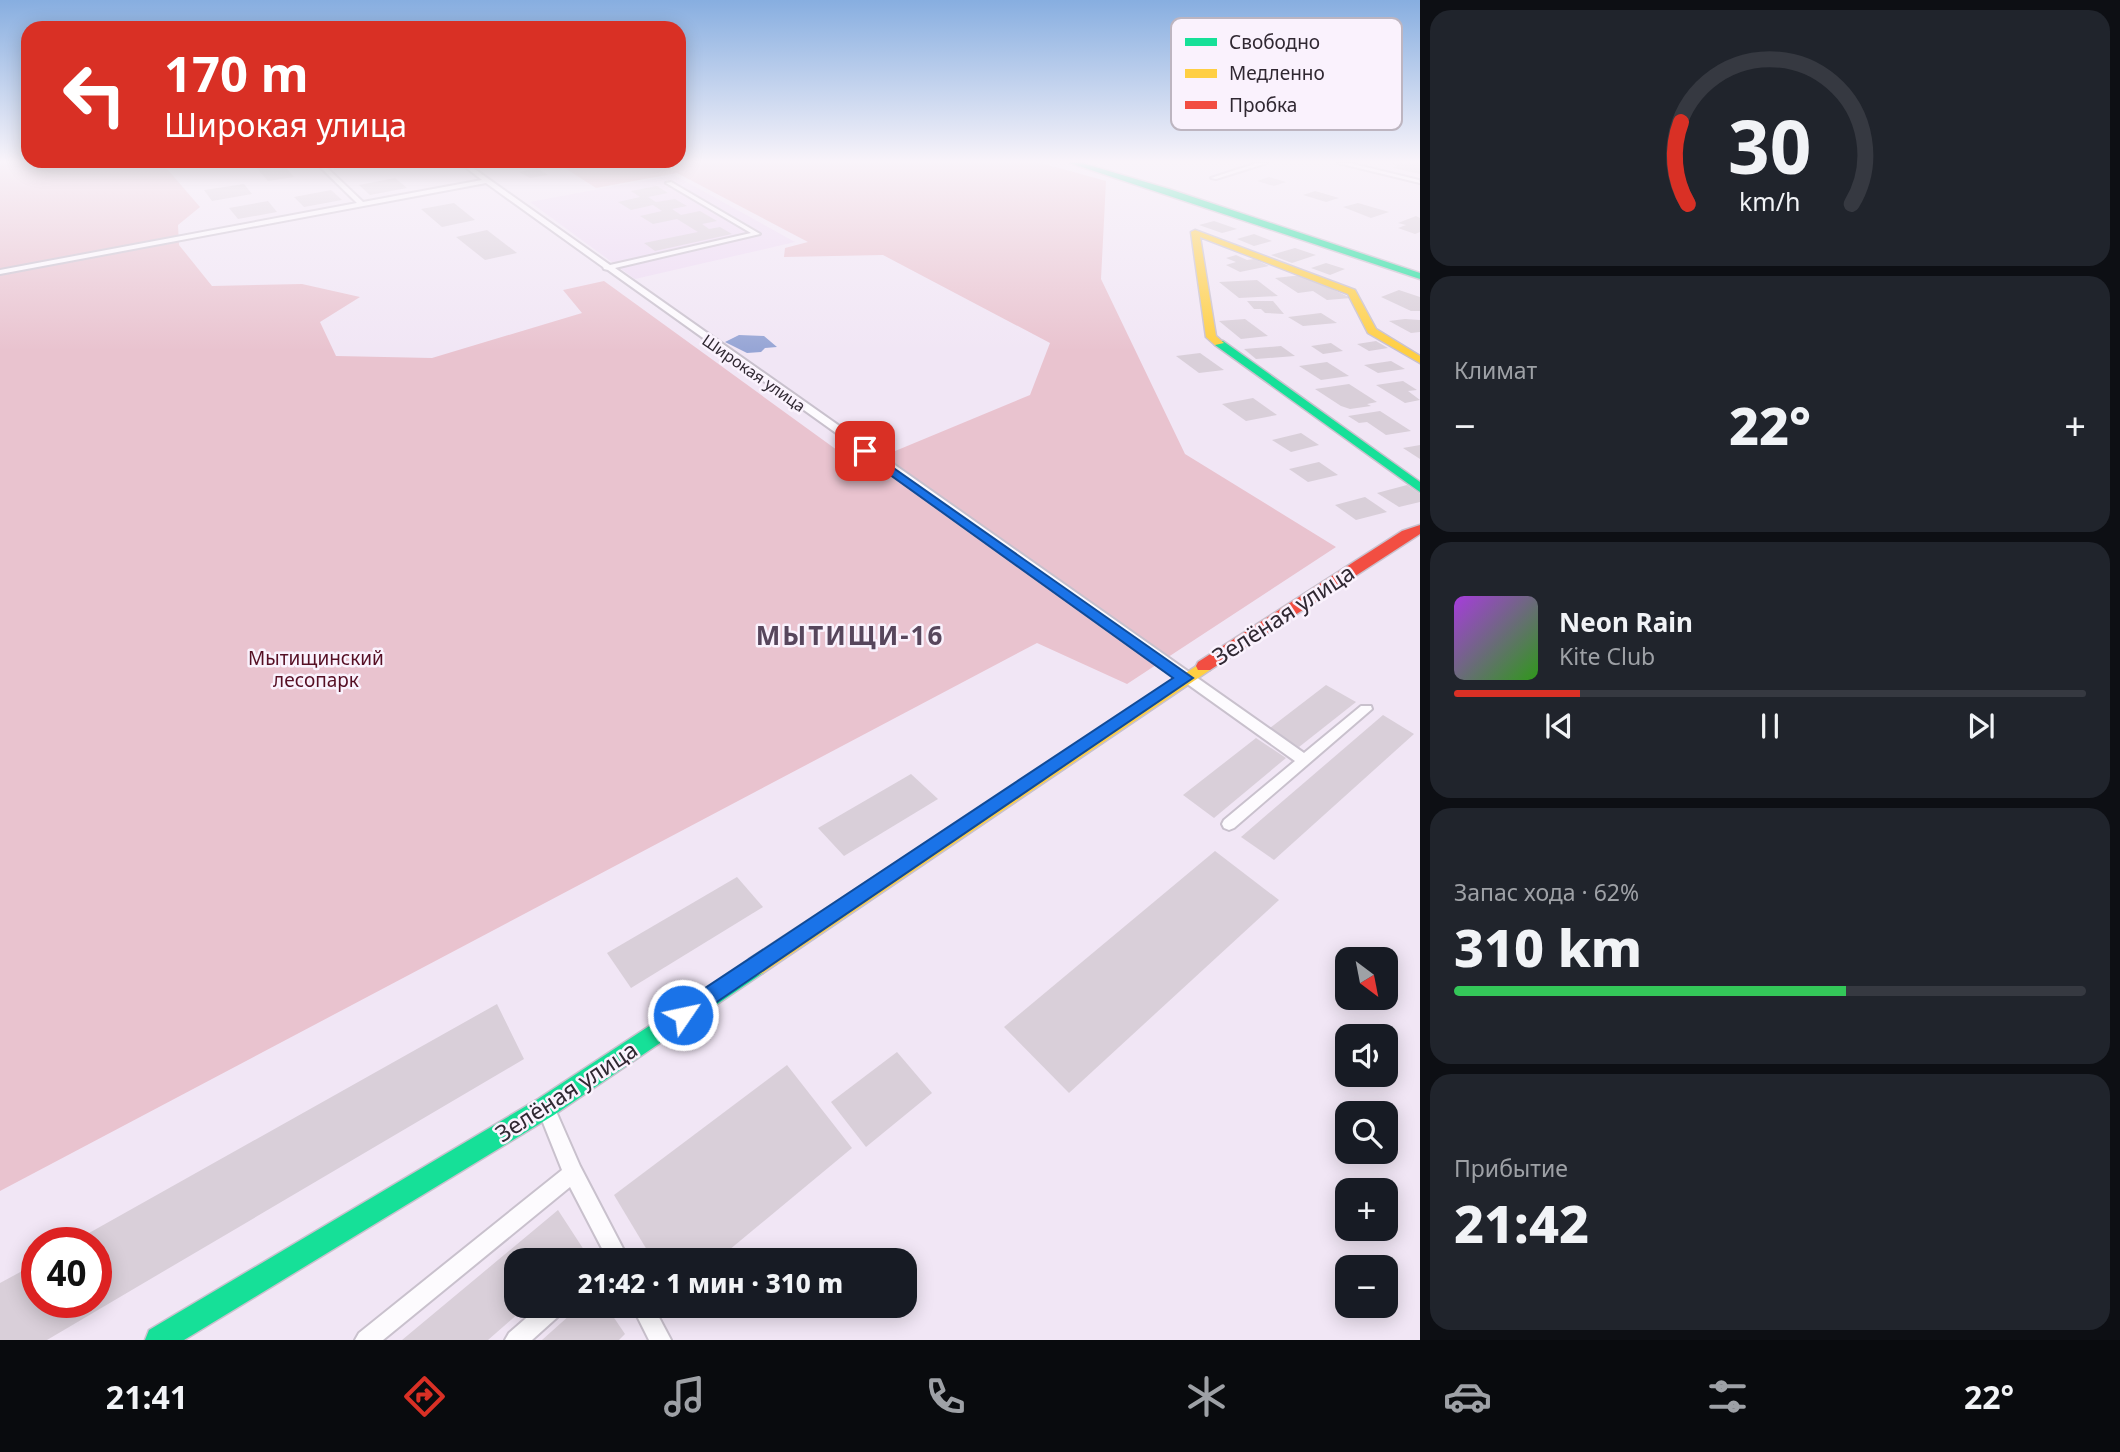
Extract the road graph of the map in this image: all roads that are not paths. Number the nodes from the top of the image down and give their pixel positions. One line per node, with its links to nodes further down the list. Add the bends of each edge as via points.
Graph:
1 (247, 226): 8 (lane)
2 (547, 226): 6 (lane, Широкая улица)
3 (743, 226): 6 (lane, via 757,234)
4 (1269, 226): 9 (street)
5 (1286, 226): 7 (street)
6 (606, 268): 13 (lane, Широкая улица)
7 (1420, 269)
8 (0, 272)
9 (1420, 276)
10 (1420, 360): 11 (street, via 1372,331 1353,292 1195,233 1210,337)
11 (1420, 488)
12 (1420, 529): 13 (street, Зелёная улица)
13 (1185, 678): 15 (lane, Широкая улица); 17 (street, Зелёная улица)
14 (1366, 709): 15 (lane)
15 (1305, 761): 16 (lane)
16 (1229, 824)
17 (546, 1107): 18 (lane); 22 (street, Зелёная улица)
18 (573, 1174): 19 (lane); 23 (lane)
19 (609, 1248)
20 (541, 1318): 24 (lane)
21 (648, 1318): 25 (lane)
22 (159, 1340)
23 (366, 1340)
24 (516, 1340)
25 (660, 1340)

